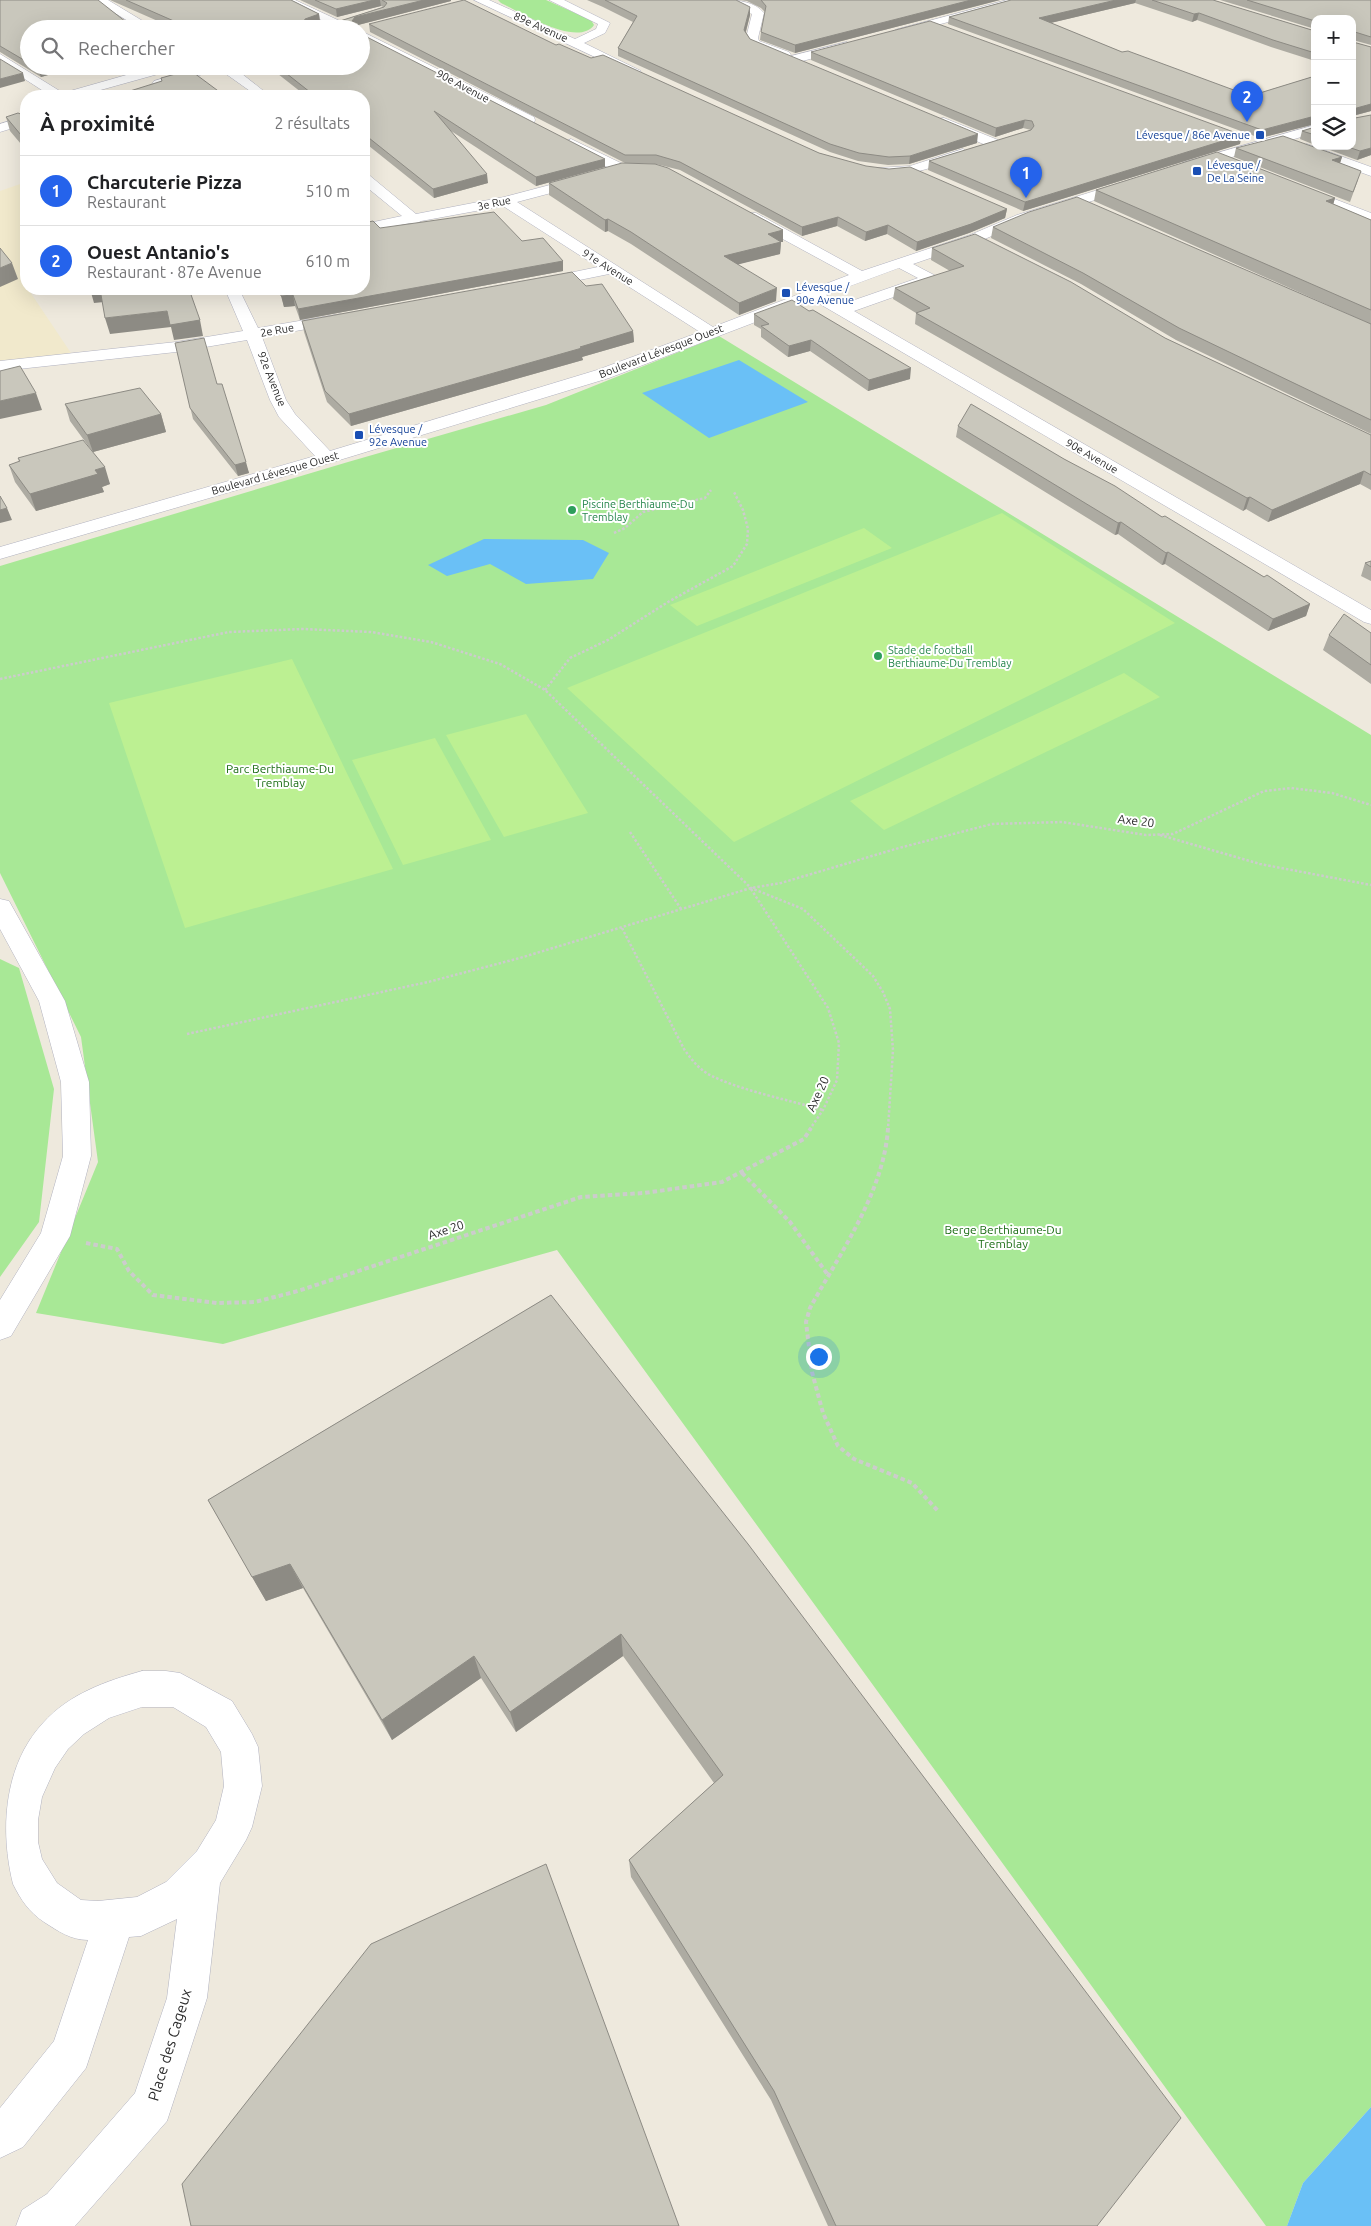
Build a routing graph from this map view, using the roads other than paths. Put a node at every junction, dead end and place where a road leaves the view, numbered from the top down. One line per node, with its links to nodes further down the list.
1 (100, 0): 9 (street)
2 (286, 0): 10 (street)
3 (555, 0): 15 (street, 89e Avenue)
4 (731, 0): 18 (street)
5 (1020, 0): 8 (street)
6 (474, 1): 15 (street, 89e Avenue)
7 (958, 6): 8 (street)
8 (975, 12): 11 (street)
9 (134, 20)
10 (332, 20)
11 (931, 24): 12 (street); 14 (street)
12 (950, 31)
13 (370, 33): 35 (street, 90e Avenue)
14 (886, 36)
15 (576, 43): 25 (street, 89e Avenue)
16 (859, 43): 18 (street)
17 (0, 58): 20 (street)
18 (796, 59): 19 (street)
19 (814, 67)
20 (20, 71)
21 (26, 75): 27 (street)
22 (140, 75): 28 (street)
23 (187, 75): 26 (street)
24 (238, 75): 29 (street)
25 (648, 77)
26 (147, 87)
27 (50, 90)
28 (87, 90)
29 (257, 90)
30 (20, 109): 31 (street)
31 (0, 115)
32 (930, 116): 41 (street)
33 (20, 122): 34 (street)
34 (0, 128)
35 (543, 128)
36 (1311, 130): 40 (street)
37 (561, 137): 45 (street)
38 (1009, 138): 41 (street)
39 (1241, 138): 42 (street)
40 (1280, 138): 42 (street); 50 (street)
41 (993, 143): 47 (street)
42 (1258, 144): 43 (street)
43 (1215, 157): 44 (street); 49 (street)
44 (1234, 164)
45 (622, 169): 48 (street); 55 (street, 3e Rue)
46 (868, 170): 47 (street)
47 (911, 170): 51 (street)
48 (665, 172)
49 (1171, 172)
50 (1371, 172)
51 (928, 178)
52 (1146, 179): 56 (street, Boulevard Lévesque Ouest)
53 (370, 183): 62 (street)
54 (1288, 185): 61 (street)
55 (505, 201): 62 (street, 3e Rue); 67 (street, 91e Avenue)
56 (1076, 201): 57 (street); 60 (street, Boulevard Lévesque Ouest)
57 (1094, 209)
58 (739, 210): 68 (street)
59 (1005, 211): 60 (street)
60 (1022, 218): 64 (street, Boulevard Lévesque Ouest)
61 (1371, 218)
62 (416, 220): 63 (street, 3e Rue)
63 (370, 227)
64 (975, 238): 65 (street); 66 (street, Boulevard Lévesque Ouest)
65 (991, 246)
66 (901, 263): 68 (street, Boulevard Lévesque Ouest); 72 (street)
67 (612, 268): 69 (street); 74 (street, 91e Avenue)
68 (861, 276): 70 (street, Boulevard Lévesque Ouest)
69 (524, 286)
70 (814, 294): 72 (street, 90e Avenue); 74 (street, Boulevard Lévesque Ouest)
71 (235, 295): 75 (street, 92e Avenue)
72 (841, 310): 79 (street, 90e Avenue)
73 (359, 316): 75 (street, 2e Rue)
74 (711, 332): 77 (street, Boulevard Lévesque Ouest)
75 (253, 335): 76 (street, 2e Rue); 77 (street, 92e Avenue)
76 (0, 366)
77 (327, 458): 78 (street, Boulevard Lévesque Ouest)
78 (0, 552)
79 (1371, 618)
80 (0, 907): 81 (street)
81 (0, 1327)
82 (201, 1878): 83 (street, Place des Cageux); 83 (street, Place des Cageux); 85 (street, Place des Cageux)
83 (114, 1922): 84 (street)
84 (0, 2138)
85 (38, 2226)

